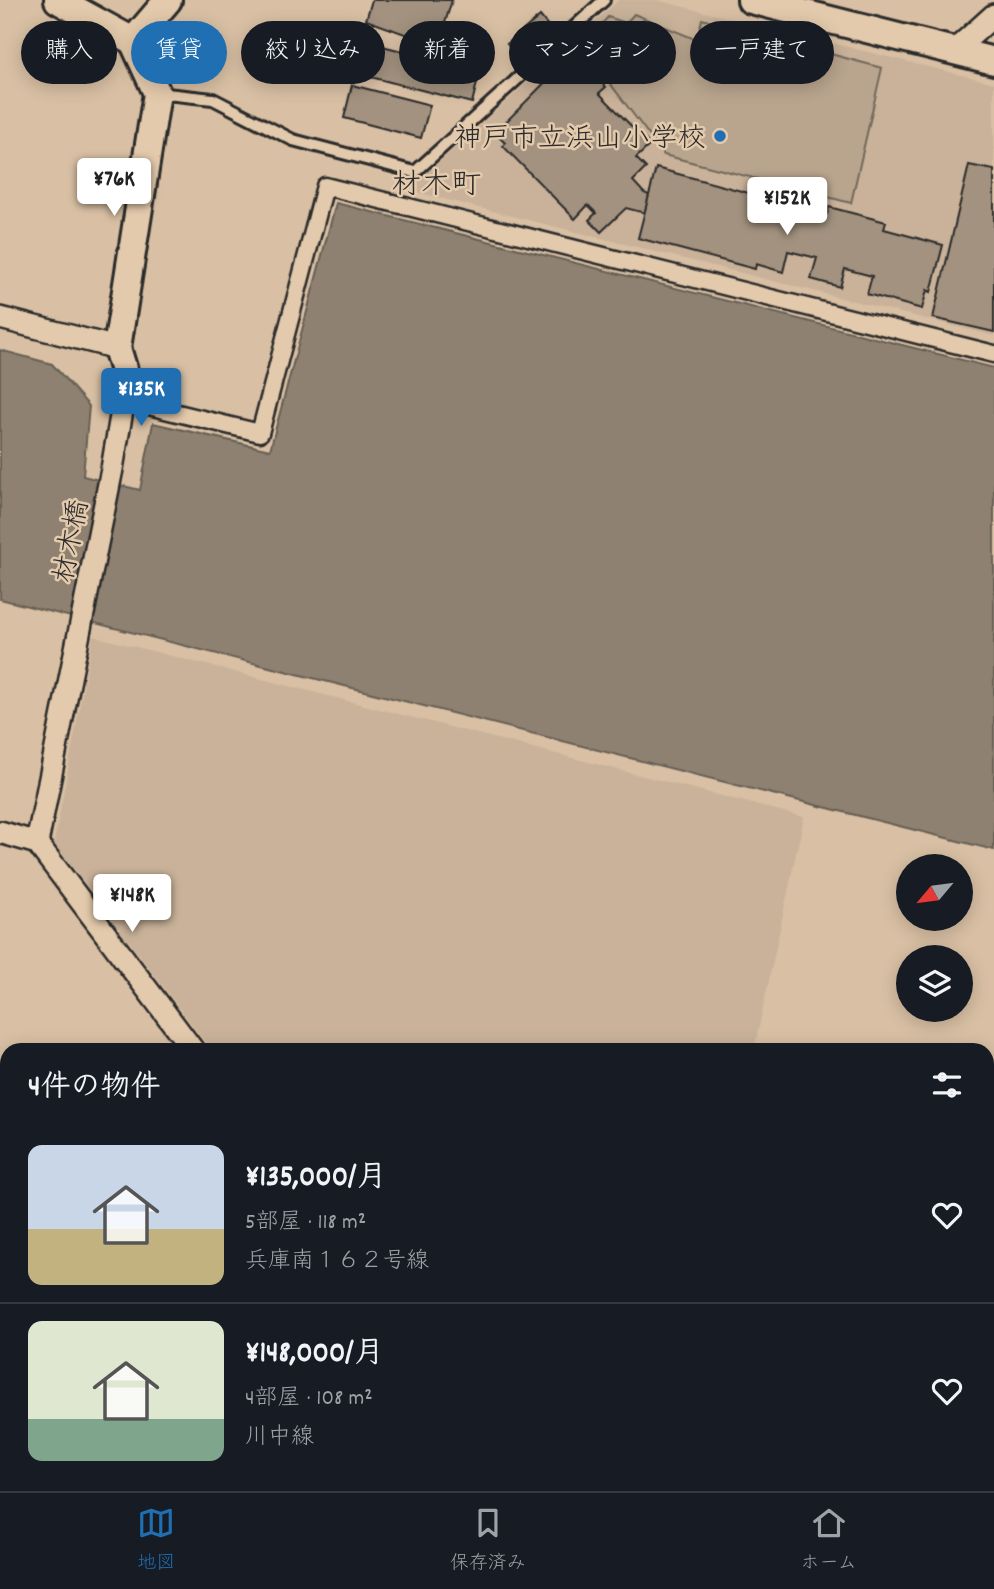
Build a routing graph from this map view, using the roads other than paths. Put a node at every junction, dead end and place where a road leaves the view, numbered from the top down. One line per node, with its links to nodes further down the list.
1 (58, 0): 7 (street)
2 (167, 0): 6 (street)
3 (604, 0): 11 (lane)
4 (751, 0): 8 (street)
5 (994, 15): 8 (street)
6 (150, 21)
7 (131, 40)
8 (953, 52): 9 (street)
9 (994, 61)
10 (153, 84): 11 (street)
11 (157, 93): 13 (street)
12 (0, 317): 13 (street)
13 (117, 348): 15 (street)
14 (994, 354): 15 (street)
15 (126, 391): 17 (street, 材木橋)
16 (0, 832): 17 (street)
17 (37, 843): 18 (street)
18 (188, 1043)

